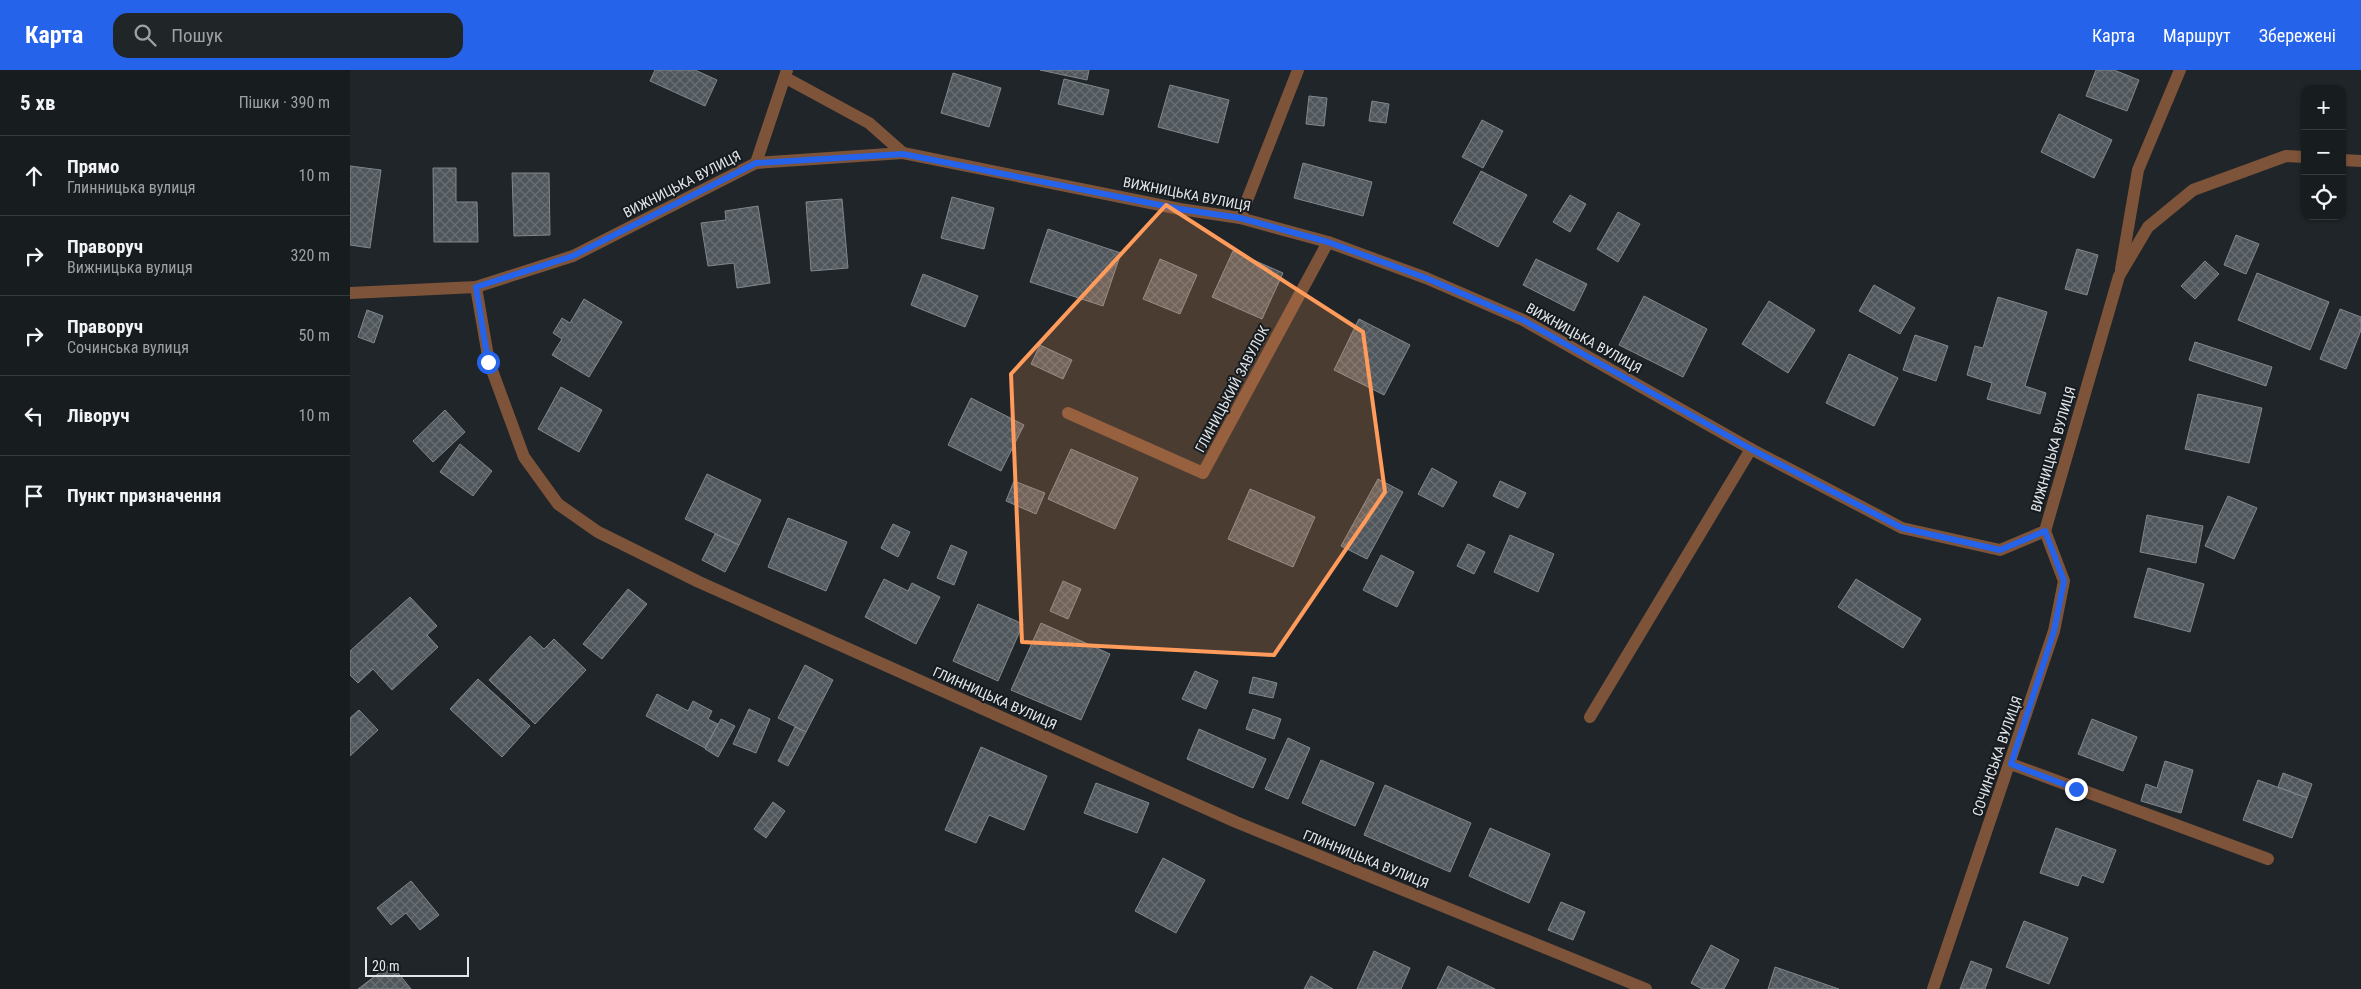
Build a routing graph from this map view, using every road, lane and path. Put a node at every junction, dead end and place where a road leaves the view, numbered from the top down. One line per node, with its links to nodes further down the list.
1 (1298, 70): 9 (street)
2 (2180, 70): 11 (street)
3 (786, 74): 4 (street); 8 (street)
4 (903, 154): 8 (street, ВИЖНИЦЬКА ВУЛИЦЯ); 9 (street, ВИЖНИЦЬКА ВУЛИЦЯ)
5 (2301, 157): 11 (street, ВИЖНИЦЬКА ВУЛИЦЯ)
6 (2346, 160): 7 (street)
7 (2361, 161)
8 (756, 163): 12 (street, ВИЖНИЦЬКА ВУЛИЦЯ)
9 (1240, 218): 10 (street, ВИЖНИЦЬКА ВУЛИЦЯ)
10 (1328, 242): 14 (street, ГЛИНИЦЬКИЙ ЗАВУЛОК); 15 (street, ВИЖНИЦЬКА ВУЛИЦЯ)
11 (2119, 276): 16 (street, ВИЖНИЦЬКА ВУЛИЦЯ)
12 (476, 287): 13 (street, ВИЖНИЦЬКА ВУЛИЦЯ); 20 (street, ГЛИННИЦЬКА ВУЛИЦЯ)
13 (350, 293)
14 (1068, 413)
15 (1751, 449): 16 (street, ВИЖНИЦЬКА ВУЛИЦЯ); 17 (street)
16 (2045, 531): 18 (street, СОЧИНСЬКА ВУЛИЦЯ)
17 (1590, 717)
18 (2011, 764): 19 (street); 21 (street, СОЧИНСЬКА ВУЛИЦЯ)
19 (2268, 859)
20 (1646, 989)
21 (1933, 989)

